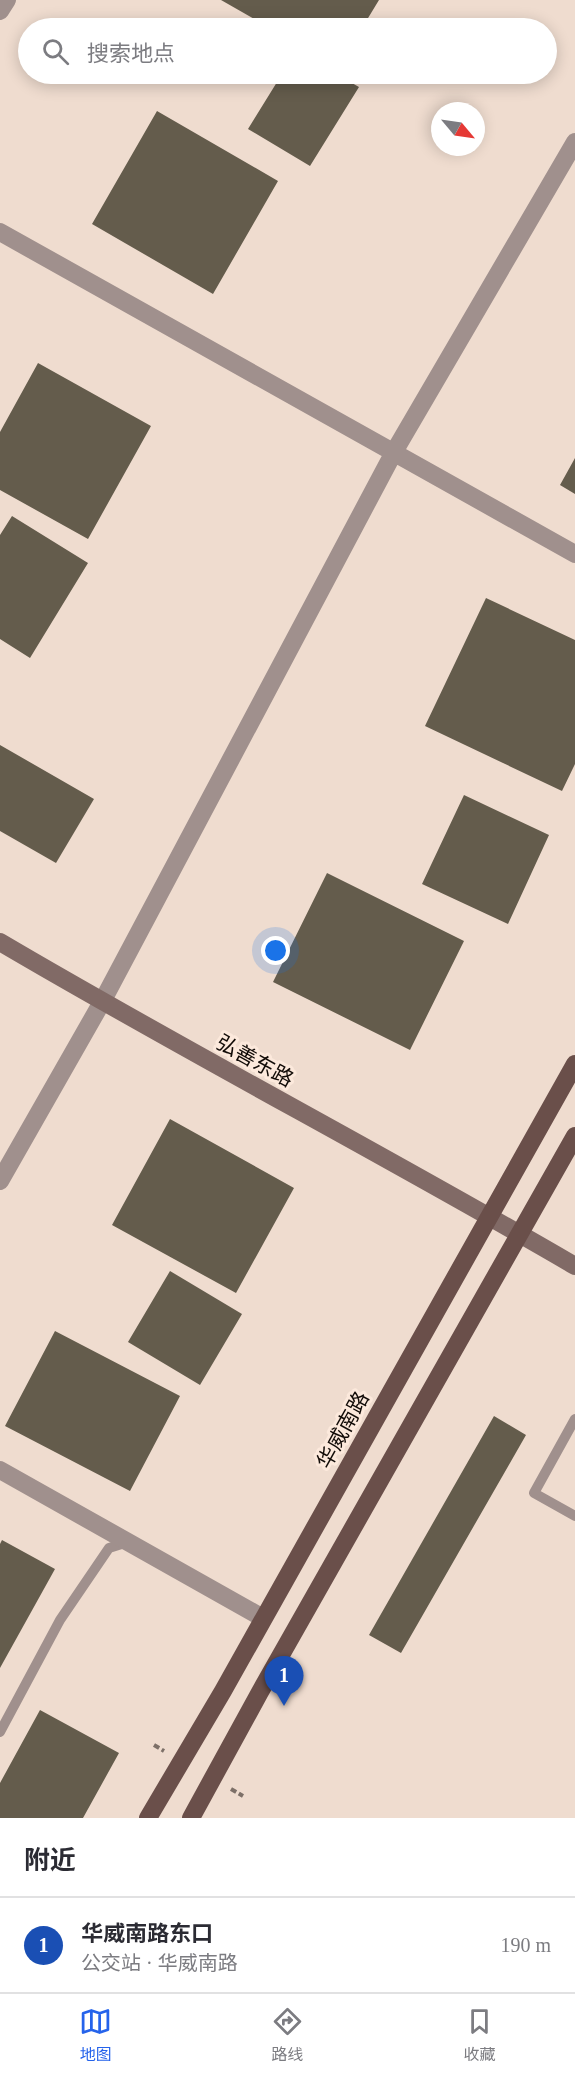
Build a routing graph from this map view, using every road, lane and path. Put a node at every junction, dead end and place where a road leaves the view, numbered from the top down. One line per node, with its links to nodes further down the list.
1 (7, 0): 2 (street)
2 (0, 12)
3 (575, 142): 5 (street)
4 (0, 232): 5 (street)
5 (394, 452): 6 (street); 8 (street)
6 (575, 554)
7 (0, 942): 8 (street, 弘善东路)
8 (102, 1002): 11 (street); 12 (street, 弘善东路)
9 (575, 1064): 12 (main road, 华威南路)
10 (575, 1136): 13 (main road)
11 (0, 1180)
12 (489, 1216): 13 (street, 弘善东路); 19 (main road, 华威南路)
13 (521, 1234): 14 (street, 弘善东路); 22 (main road)
14 (575, 1266)
15 (575, 1419): 17 (lane)
16 (0, 1470): 18 (street)
17 (575, 1516)
18 (128, 1542): 19 (street); 20 (lane)
19 (263, 1618): 21 (main road, 华威南路)
20 (0, 1732)
21 (148, 1818)
22 (191, 1818)

